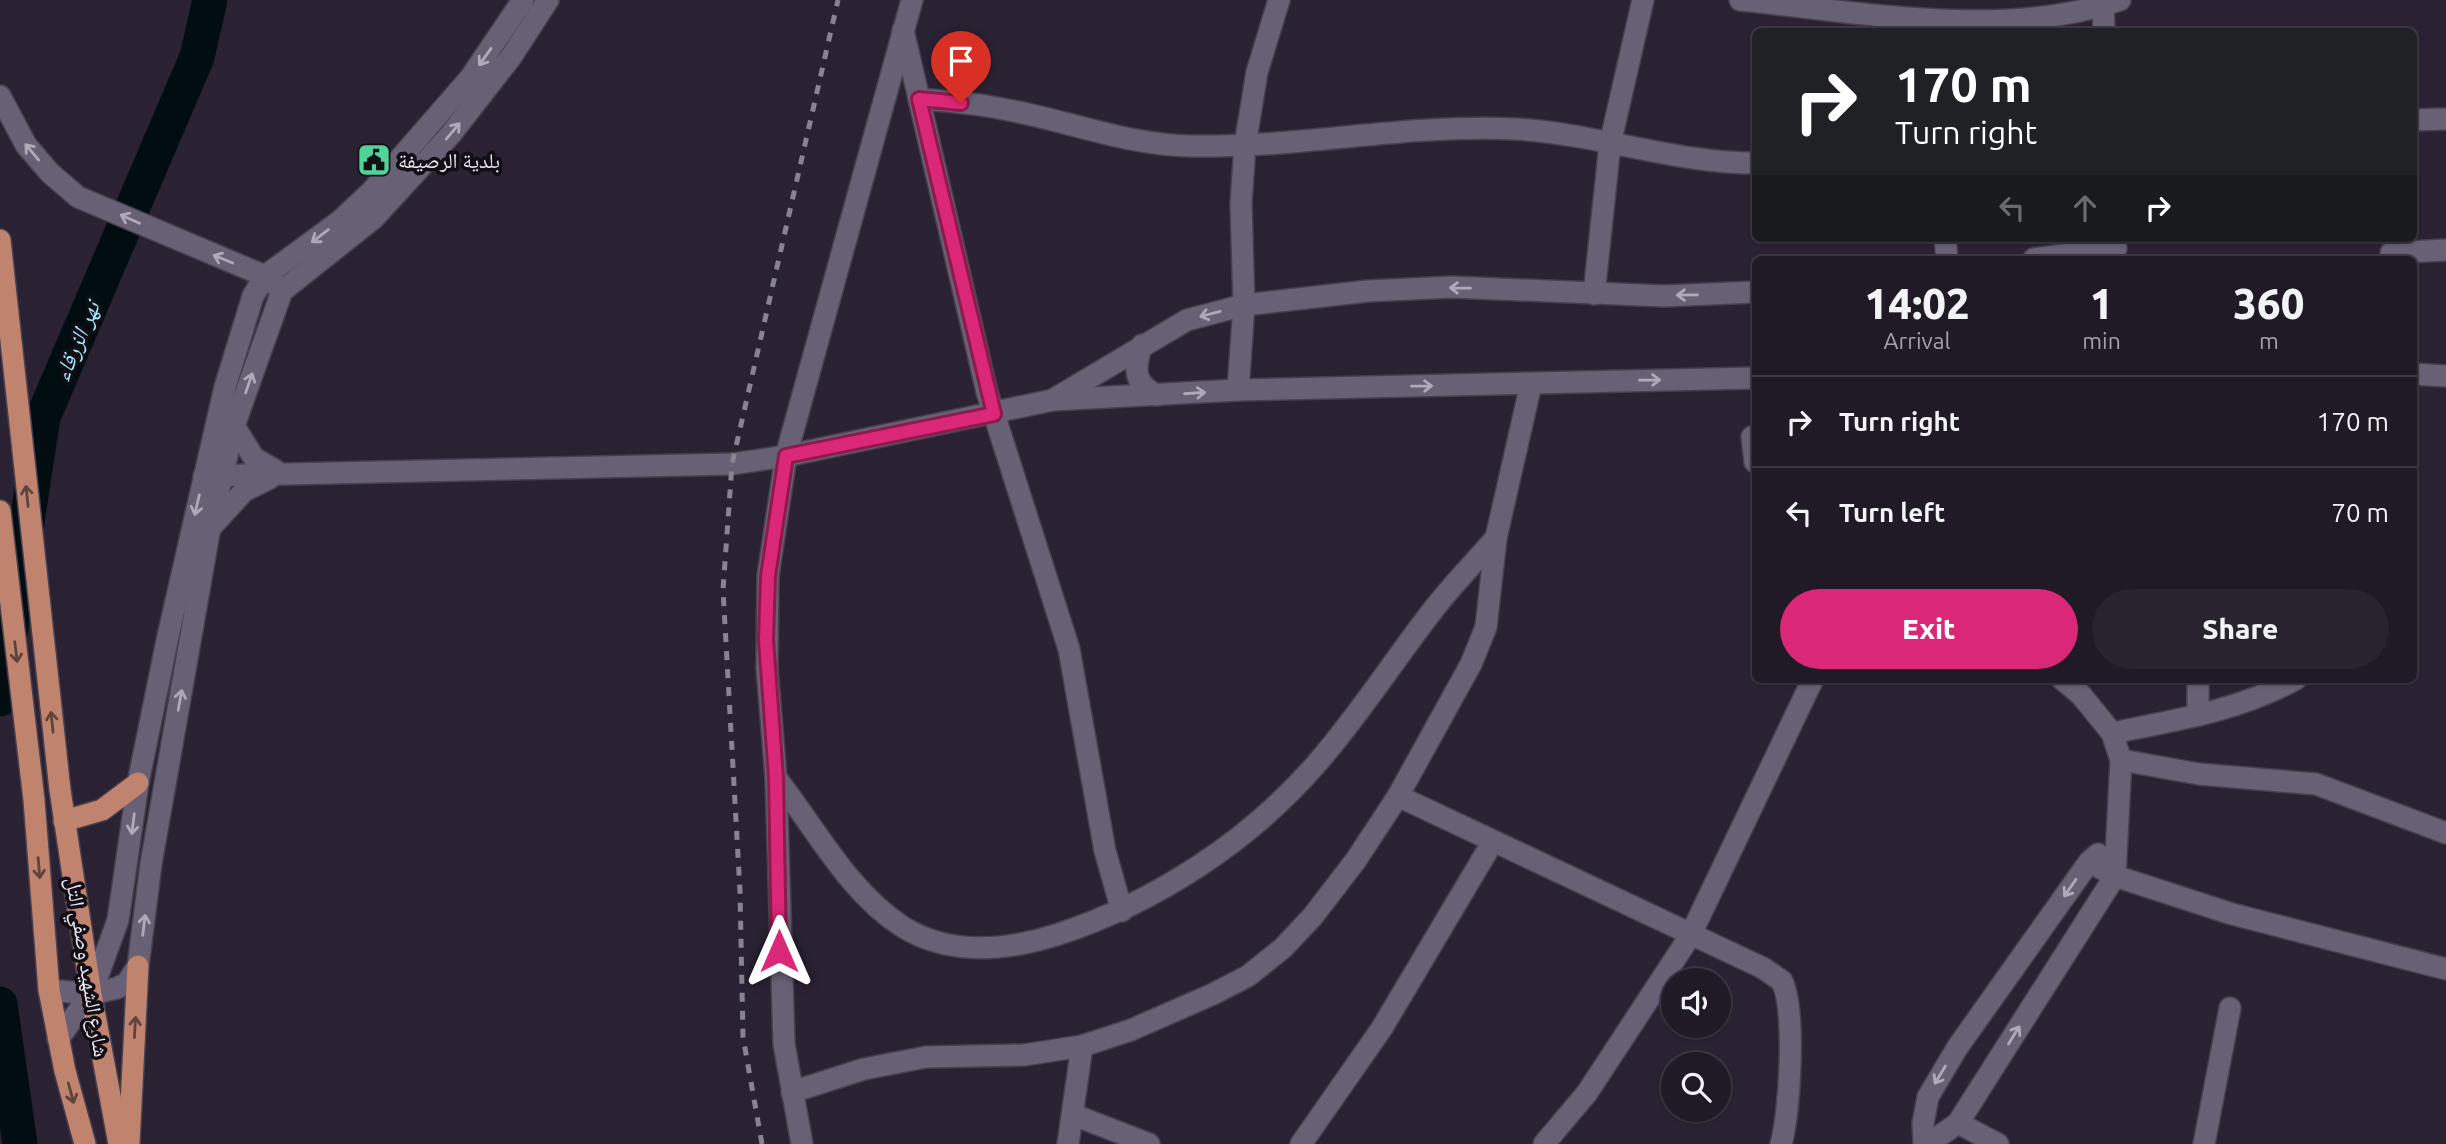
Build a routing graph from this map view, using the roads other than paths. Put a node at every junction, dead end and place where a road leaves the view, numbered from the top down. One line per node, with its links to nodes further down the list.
1 (523, 0): 23 (street, one-way to 23)
2 (548, 0): 24 (street, one-way to 2)
3 (912, 0): 9 (street)
4 (1279, 0): 16 (street)
5 (1643, 0): 15 (street)
6 (1740, 0): 8 (street)
7 (2108, 2): 8 (street); 10 (street)
8 (1851, 21)
9 (903, 28): 12 (street); 38 (street)
10 (2105, 28)
11 (0, 96): 23 (street, one-way to 11)
12 (919, 99): 16 (street); 36 (street)
13 (2446, 119): 14 (street)
14 (2417, 120)
15 (1610, 144): 16 (street); 17 (street); 26 (street)
16 (1245, 145): 27 (street)
17 (1752, 163)
18 (0, 240): 54 (main road, شارع الشهيد وصفي التل, one-way to 18)
19 (2116, 248): 22 (street)
20 (2390, 250): 21 (street)
21 (2446, 250)
22 (2056, 256)
23 (265, 276): 24 (street); 39 (street)
24 (282, 291): 37 (street, one-way to 24)
25 (1752, 292): 26 (street, one-way to 26)
26 (1594, 294): 27 (street, one-way to 27)
27 (1244, 305): 28 (street, one-way to 28); 33 (street)
28 (1142, 345): 34 (street); 35 (street)
29 (2417, 374): 30 (street)
30 (2446, 376)
31 (1752, 378): 32 (street, one-way to 31)
32 (1531, 384): 33 (street, one-way to 32); 43 (street)
33 (1238, 390): 34 (street, one-way to 33)
34 (1157, 395): 35 (street)
35 (1053, 400): 36 (street)
36 (994, 414): 38 (street); 60 (street)
37 (234, 426): 39 (street); 40 (street)
38 (786, 456): 40 (street); 51 (street)
39 (213, 472): 40 (street); 42 (street); 52 (street, one-way to 52)
40 (277, 473): 42 (street)
41 (0, 511): 64 (main road, شارع الشهيد وصفي التل, one-way to 64)
42 (210, 527): 62 (street, one-way to 42)
43 (1496, 538): 53 (street); 60 (street)
44 (1811, 683): 61 (street)
45 (2067, 683): 49 (street)
46 (2198, 683): 48 (street)
47 (2289, 683): 48 (street)
48 (2198, 715): 49 (street)
49 (2112, 733): 50 (street)
50 (2121, 760): 55 (street); 56 (street)
51 (776, 778): 60 (street); 69 (street)
52 (138, 783): 54 (main road); 65 (street, one-way to 65)
53 (1398, 796): 57 (street); 68 (street)
54 (64, 821): 65 (main road, شارع الشهيد وصفي التل)
55 (2446, 833)
56 (2116, 839): 58 (street); 59 (street)
57 (1492, 843): 61 (street); 78 (street)
58 (2089, 862): 59 (street); 81 (street, one-way to 81)
59 (2115, 876): 63 (street); 71 (street, one-way to 59)
60 (1122, 911)
61 (1690, 936): 79 (street); 80 (street)
62 (138, 966): 65 (street); 74 (main road, one-way to 62)
63 (2446, 969)
64 (49, 990): 65 (street); 67 (main road, شارع الشهيد وصفي التل)
65 (91, 994): 67 (street); 73 (main road, شارع الشهيد وصفي التل)
66 (2230, 1008): 83 (street)
67 (58, 1039): 72 (main road, شارع الشهيد وصفي التل, one-way to 72)
68 (1082, 1046): 69 (street); 70 (street)
69 (792, 1093): 75 (street)
70 (1074, 1115): 76 (street); 77 (street)
71 (1958, 1123): 81 (street); 82 (street)
72 (85, 1144)
73 (119, 1144)
74 (129, 1144)
75 (802, 1144)
76 (1068, 1144)
77 (1149, 1144)
78 (1301, 1144)
79 (1544, 1144)
80 (1782, 1144)
81 (1926, 1144)
82 (1994, 1144)
83 (2204, 1144)

